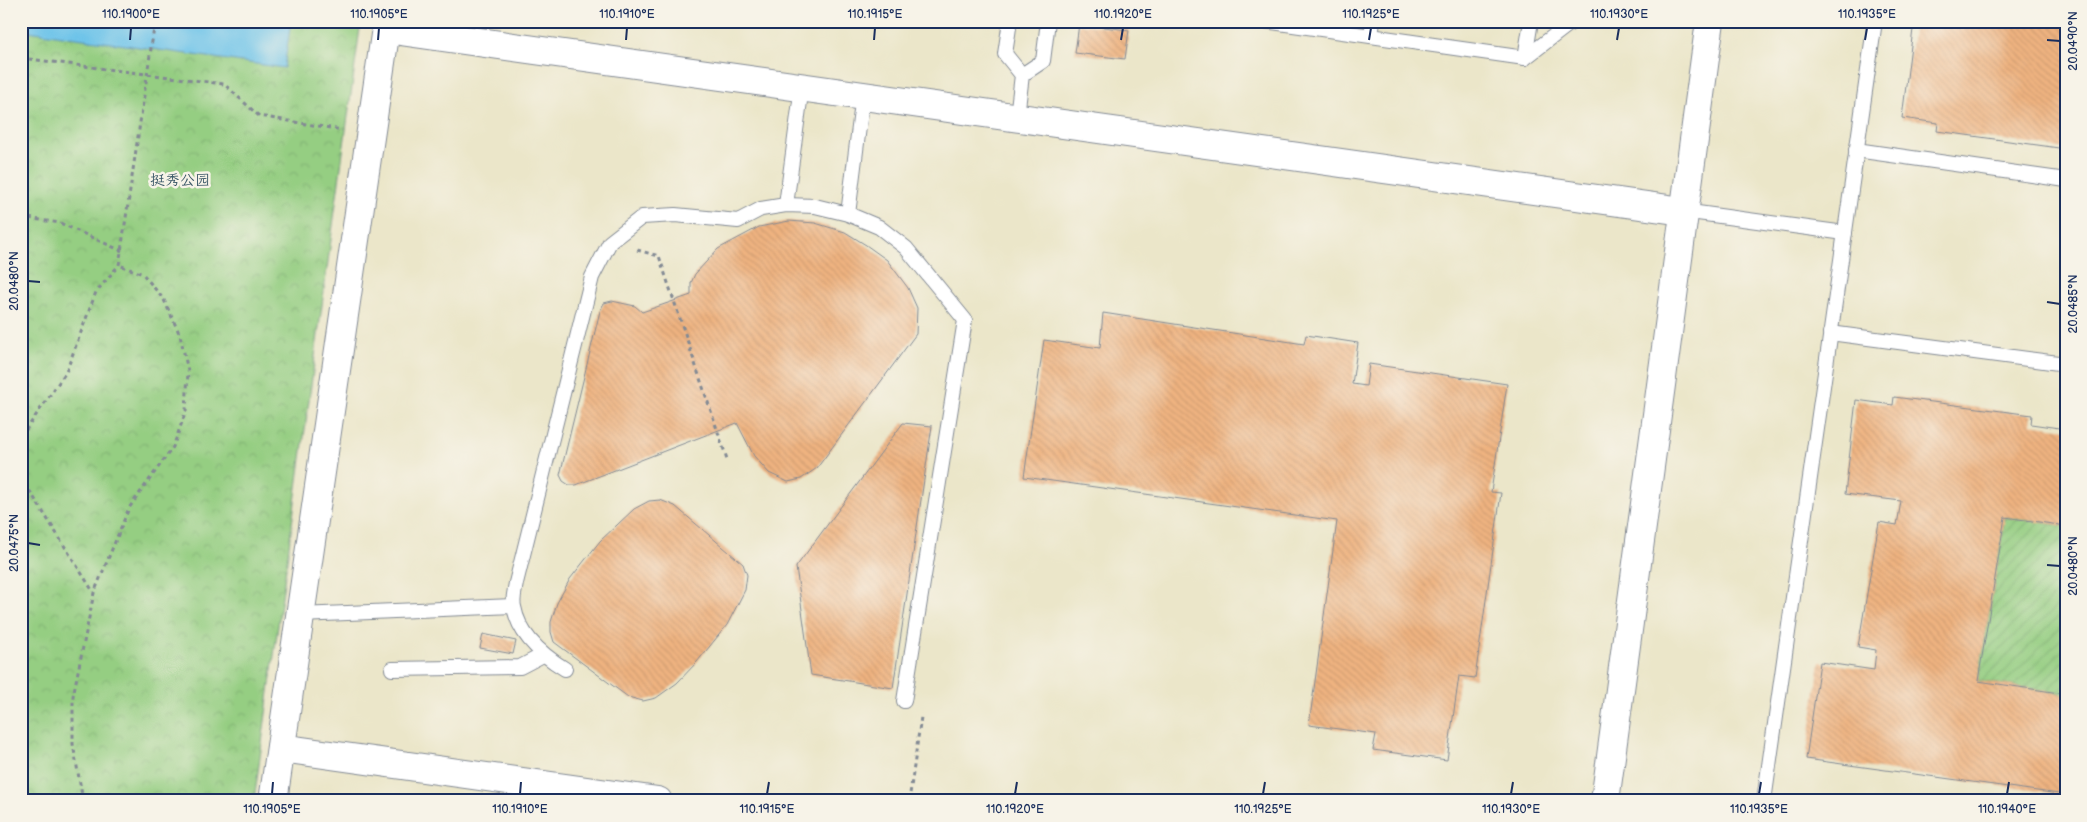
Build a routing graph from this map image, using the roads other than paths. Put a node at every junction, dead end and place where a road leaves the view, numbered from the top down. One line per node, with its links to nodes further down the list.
1 (1010, 21): 12 (lane)
2 (1048, 21): 12 (lane)
3 (1265, 21): 10 (lane)
4 (1373, 21): 10 (lane)
5 (1531, 21): 11 (lane)
6 (1573, 21): 11 (lane)
7 (1710, 21): 19 (street)
8 (1874, 21): 16 (lane)
9 (386, 25): 13 (street); 25 (street)
10 (1372, 36): 11 (lane)
11 (1525, 58)
12 (1022, 75): 15 (lane)
13 (802, 86): 14 (street); 18 (lane)
14 (863, 95): 15 (street); 20 (lane)
15 (1016, 116): 19 (street)
16 (1856, 150): 17 (lane); 21 (lane)
17 (2066, 180)
18 (786, 205): 20 (lane); 24 (lane)
19 (1683, 211): 21 (lane); 33 (street)
20 (848, 214): 29 (lane)
21 (1845, 233): 22 (lane)
22 (1830, 333): 23 (lane); 34 (lane)
23 (2066, 364)
24 (513, 606): 25 (lane); 26 (lane)
25 (300, 615): 30 (street)
26 (543, 655): 27 (lane); 28 (lane)
27 (392, 669)
28 (565, 669)
29 (904, 701)
30 (281, 748): 31 (street); 32 (street)
31 (273, 801)
32 (658, 801)
33 (1605, 801)
34 (1764, 801)

